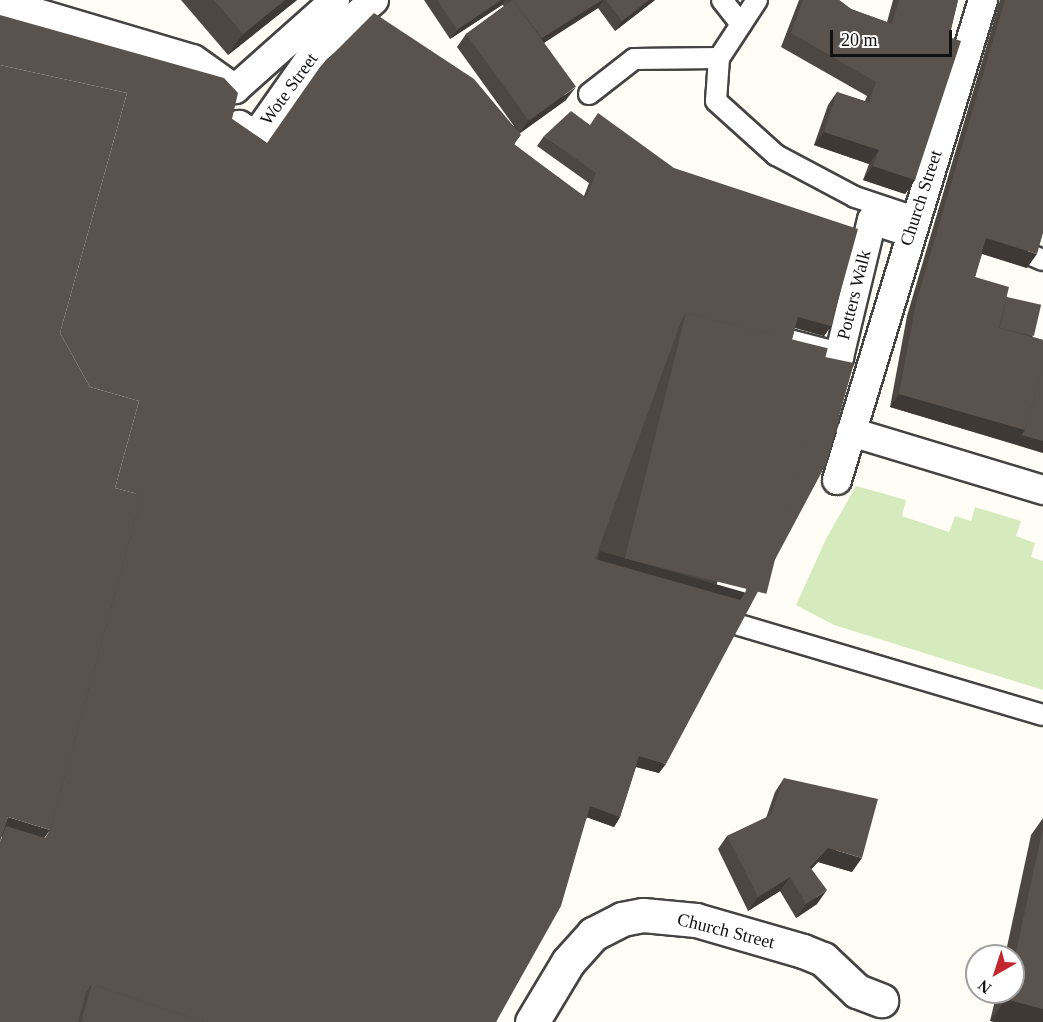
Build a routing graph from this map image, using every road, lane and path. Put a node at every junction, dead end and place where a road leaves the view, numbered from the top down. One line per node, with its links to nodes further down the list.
1 (335, 0): 6 (street, Wote Street)
2 (374, 0): 10 (street, Wote Street)
3 (722, 0): 7 (lane)
4 (757, 0): 7 (lane)
5 (983, 0): 11 (street, Church Street)
6 (0, 2)
7 (741, 24): 8 (lane)
8 (719, 58): 9 (lane); 11 (lane)
9 (589, 94)
10 (233, 135)
11 (912, 224): 12 (street, Potters Walk); 13 (street, Church Street)
12 (788, 344)
13 (851, 432): 14 (street, Church Street); 15 (street)
14 (837, 480)
15 (1043, 490)
16 (739, 625): 17 (lane)
17 (1043, 716)
18 (880, 1000): 19 (street, Church Street)
19 (532, 1022)

